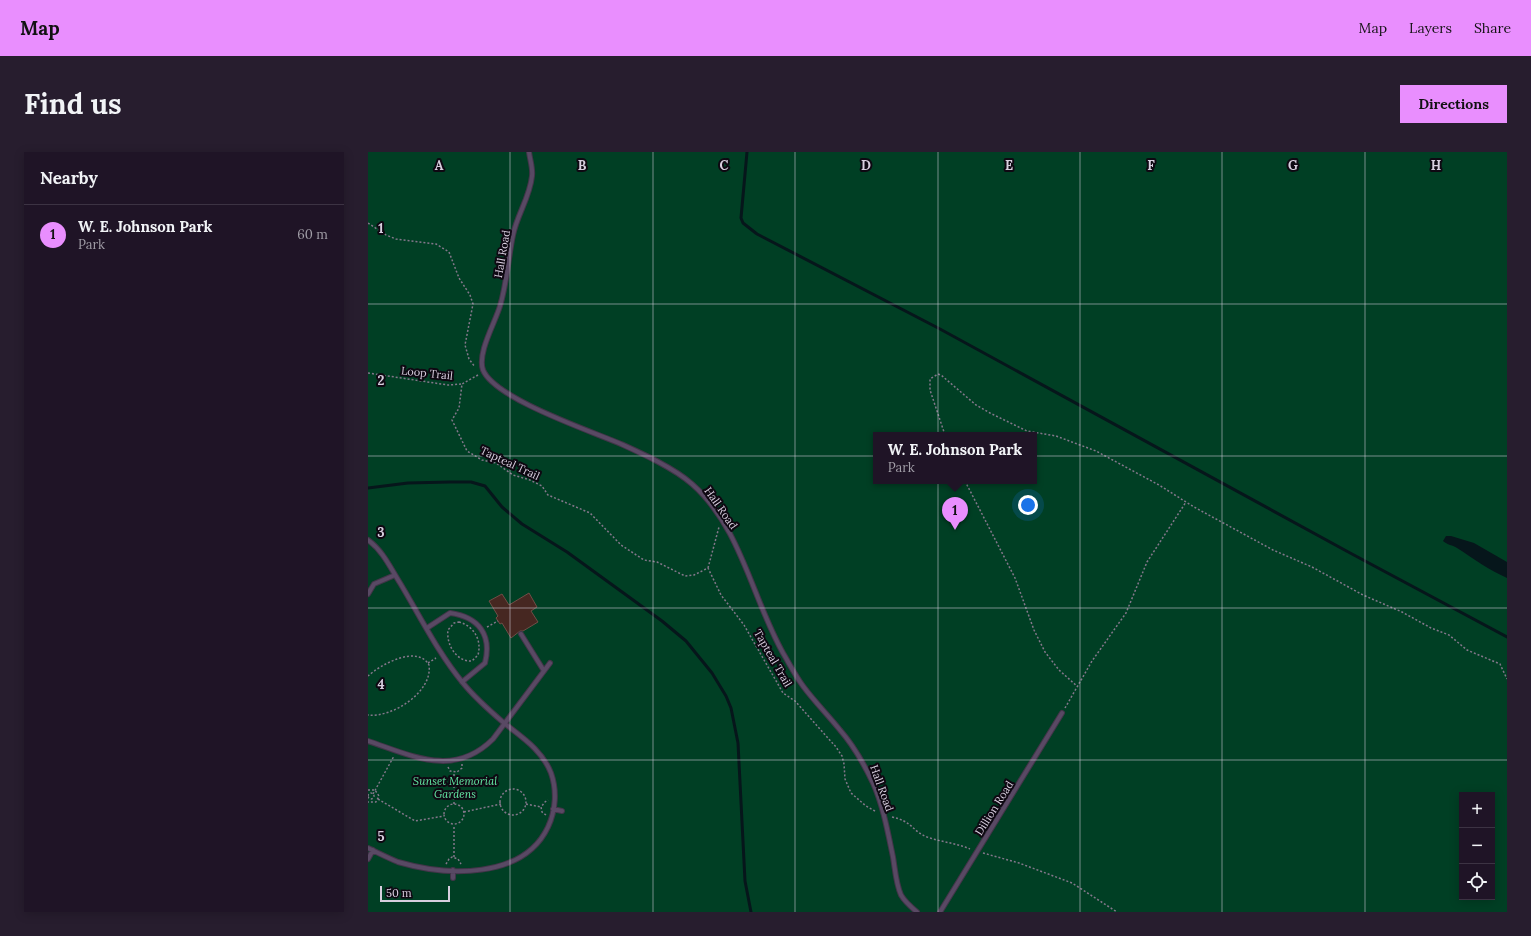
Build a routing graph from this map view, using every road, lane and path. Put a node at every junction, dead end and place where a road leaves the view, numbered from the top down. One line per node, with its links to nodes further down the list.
1 (529, 152): 3 (lane, Hall Road)
2 (368, 223): 3 (path)
3 (483, 371): 5 (path); 11 (lane, Hall Road)
4 (368, 373): 5 (path, Loop Trail)
5 (462, 384): 13 (path, Tapteal Trail)
6 (944, 432): 7 (path)
7 (1033, 432)
8 (1037, 433): 10 (path)
9 (967, 484): 24 (path)
10 (1186, 502): 22 (path); 24 (path)
11 (721, 520): 13 (path); 47 (lane, Hall Road)
12 (368, 540): 14 (lane)
13 (708, 568): 47 (path, Tapteal Trail)
14 (395, 575): 15 (lane); 16 (lane)
15 (368, 594)
16 (427, 628): 23 (lane); 23 (lane)
17 (521, 634): 20 (lane)
18 (451, 649): 18 (path)
19 (550, 663): 20 (lane)
20 (544, 671): 27 (lane)
21 (368, 676): 26 (path)
22 (1507, 679)
23 (462, 682): 27 (lane)
24 (1078, 687): 25 (path)
25 (1062, 714): 53 (lane, Dillion Road)
26 (368, 715)
27 (505, 723): 30 (lane); 38 (lane)
28 (368, 741): 29 (lane)
29 (397, 751): 31 (lane); 34 (path)
30 (461, 759): 31 (lane); 32 (path)
31 (447, 761): 32 (path)
32 (454, 772): 40 (path)
33 (368, 790): 34 (path)
34 (375, 790): 35 (path); 37 (path)
35 (373, 794): 36 (path); 36 (path)
36 (370, 799): 39 (path)
37 (378, 799): 39 (path); 48 (path)
38 (554, 801): 43 (path); 44 (lane)
39 (368, 803)
40 (454, 804): 46 (path); 48 (path)
41 (501, 804): 42 (path); 42 (path); 46 (path)
42 (526, 804): 43 (path)
43 (541, 807): 49 (path)
44 (553, 809): 45 (lane); 49 (lane)
45 (562, 811)
46 (464, 812): 50 (path)
47 (882, 813): 53 (path, Tapteal Trail); 60 (lane, Hall Road)
48 (444, 816): 50 (path)
49 (551, 817): 58 (lane)
50 (454, 825): 54 (path)
51 (368, 848): 52 (lane)
52 (373, 850): 55 (lane); 56 (lane)
53 (978, 852): 61 (lane, Dillion Road); 62 (path, Tapteal Trail)
54 (454, 857): 56 (path); 58 (path)
55 (368, 859)
56 (445, 869): 57 (lane)
57 (454, 870): 58 (lane); 59 (lane)
58 (462, 870)
59 (453, 878)
60 (917, 912)
61 (940, 912)
62 (1117, 912)

